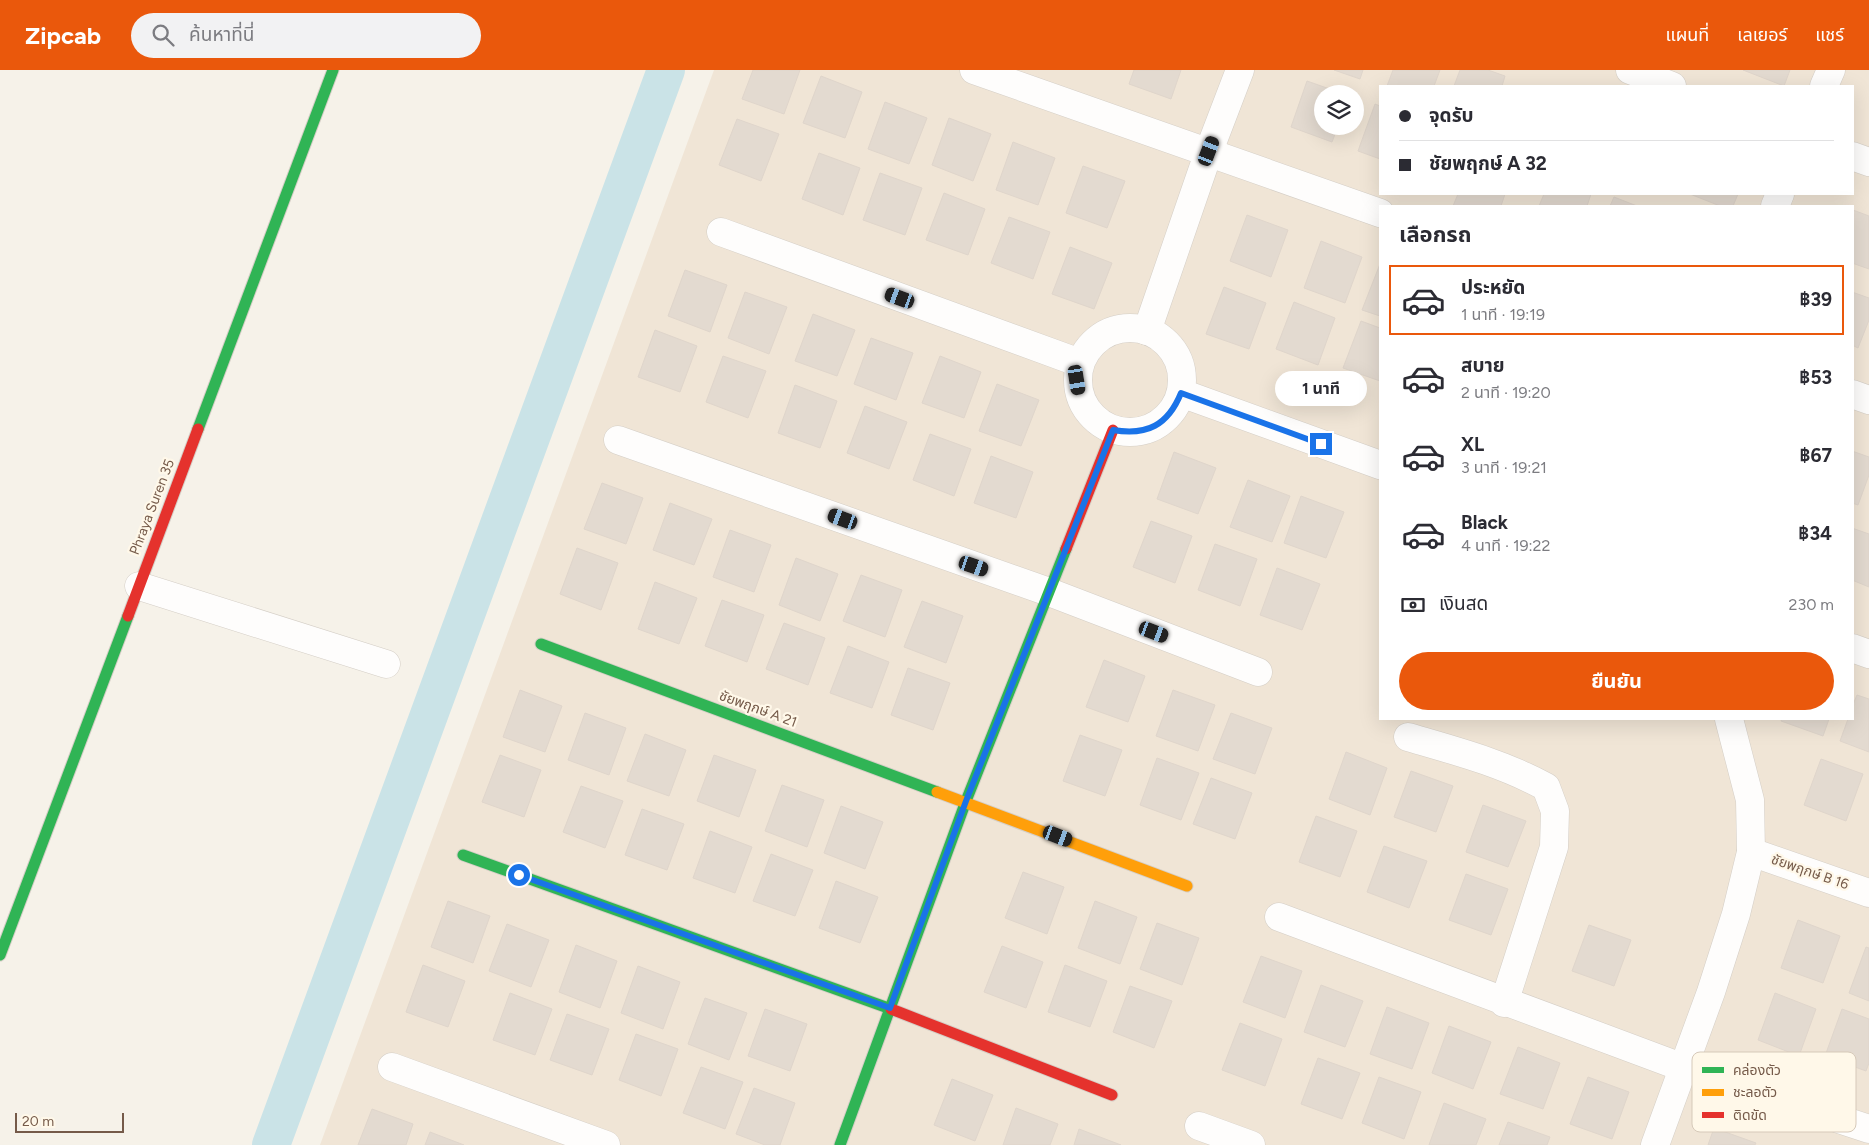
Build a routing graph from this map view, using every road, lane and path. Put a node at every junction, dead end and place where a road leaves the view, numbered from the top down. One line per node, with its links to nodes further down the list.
1 (333, 70): 21 (street, Phraya Suren 35)
2 (974, 70): 8 (street)
3 (1240, 70): 8 (street)
4 (1630, 70): 6 (street)
5 (1831, 70): 7 (street)
6 (1669, 85)
7 (1824, 85)
8 (1209, 151): 11 (street); 13 (street)
9 (1854, 157): 10 (street)
10 (1869, 162)
11 (1379, 213)
12 (721, 232): 14 (street)
13 (1147, 331): 14 (street); 15 (street)
14 (1080, 363): 18 (street)
15 (1181, 393): 18 (street); 20 (street)
16 (1854, 395): 17 (street)
17 (1869, 400)
18 (1113, 430): 22 (street)
19 (618, 440): 22 (street)
20 (1368, 461)
21 (139, 586): 26 (street); 36 (street, Phraya Suren 35)
22 (1049, 592): 27 (street); 30 (street)
23 (541, 644): 30 (street, ชัยพฤกษ์ A 21)
24 (1854, 649): 25 (street)
25 (1869, 654)
26 (386, 664)
27 (1258, 672)
28 (1729, 720): 31 (street)
29 (1408, 737): 37 (street)
30 (966, 801): 33 (street, ชัยพฤกษ์ A 21); 38 (street)
31 (1751, 852): 34 (street, ชัยพฤกษ์ B 16); 40 (street)
32 (463, 855): 38 (street)
33 (1187, 886)
34 (1869, 893)
35 (1279, 917): 37 (street)
36 (0, 955)
37 (1504, 1003): 40 (street)
38 (890, 1008): 42 (street); 47 (street)
39 (392, 1067): 46 (street)
40 (1684, 1068): 41 (street); 49 (street)
41 (1692, 1071)
42 (1112, 1095)
43 (1856, 1125): 45 (street)
44 (1199, 1126): 48 (street)
45 (1869, 1129)
46 (606, 1145)
47 (840, 1145)
48 (1251, 1145)
49 (1655, 1145)

